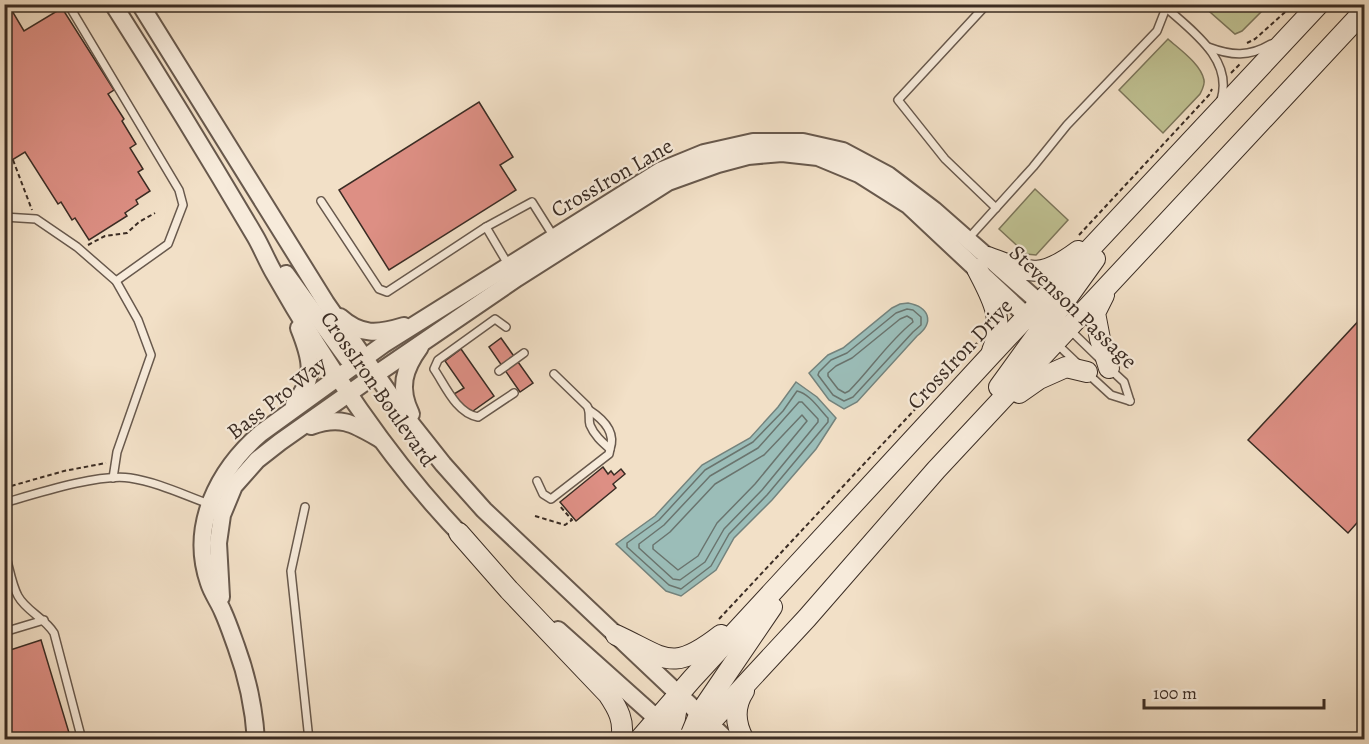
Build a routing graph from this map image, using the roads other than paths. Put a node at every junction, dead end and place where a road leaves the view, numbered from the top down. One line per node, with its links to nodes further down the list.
1 (68, 4): 25 (lane)
2 (113, 4): 20 (street, CrossIron Boulevard)
3 (140, 4): 28 (street, CrossIron Boulevard)
4 (987, 4): 15 (lane)
5 (1319, 4): 9 (main road, CrossIron Drive)
6 (1359, 4): 11 (main road)
7 (1166, 6): 10 (lane); 15 (lane)
8 (1365, 11): 11 (main road, CrossIron Drive)
9 (1299, 12): 10 (lane); 12 (main road, CrossIron Drive)
10 (1208, 47): 12 (lane)
11 (1319, 61): 26 (main road, CrossIron Drive)
12 (1206, 126): 13 (main road, CrossIron Drive)
13 (1175, 159): 19 (main road, CrossIron Drive); 30 (main road)
14 (321, 201): 18 (lane)
15 (996, 208): 22 (lane)
16 (929, 215): 21 (street, CrossIron Lane); 22 (street, Stevenson Passage)
17 (4, 217): 25 (lane)
18 (486, 227): 21 (lane); 24 (lane)
19 (1111, 227): 23 (main road); 30 (main road, CrossIron Drive)
20 (257, 240): 27 (street, CrossIron Boulevard); 35 (street)
21 (558, 244): 24 (street, CrossIron Lane)
22 (963, 245): 23 (street, Stevenson Passage)
23 (982, 263): 30 (street, Stevenson Passage); 34 (main road)
24 (513, 272): 29 (street, CrossIron Lane); 32 (street, CrossIron Lane)
25 (116, 281): 52 (lane)
26 (1109, 284): 30 (main road, CrossIron Drive); 36 (main road)
27 (283, 287): 41 (street, CrossIron Boulevard); 46 (street)
28 (328, 306): 29 (street); 35 (street, CrossIron Boulevard)
29 (422, 321): 35 (street, CrossIron Lane)
30 (1048, 322): 34 (main road, CrossIron Drive); 36 (lane, Stevenson Passage); 38 (lane, Stevenson Passage); 45 (main road, CrossIron Drive); 51 (main road)
31 (506, 327): 43 (lane)
32 (428, 338): 40 (street, CrossIron Lane); 48 (street)
33 (524, 353): 37 (lane)
34 (989, 357): 58 (main road, CrossIron Drive)
35 (360, 363): 40 (street); 41 (street, Bass Pro Way)
36 (1109, 368): 38 (lane, Stevenson Passage)
37 (499, 371)
38 (1087, 372): 45 (main road)
39 (554, 374): 44 (lane)
40 (375, 375): 42 (street, Bass Pro Way); 48 (street, CrossIron Boulevard)
41 (339, 378): 42 (street, CrossIron Boulevard); 46 (street, Bass Pro Way)
42 (350, 393): 47 (street, Bass Pro Way); 49 (street, CrossIron Boulevard)
43 (514, 393)
44 (589, 410): 50 (lane); 50 (lane)
45 (985, 417): 51 (main road, CrossIron Drive)
46 (282, 418): 55 (street, Bass Pro Way)
47 (294, 432): 49 (street); 61 (street, Bass Pro Way)
48 (423, 439): 64 (street, CrossIron Boulevard)
49 (384, 441): 57 (street, CrossIron Boulevard)
50 (610, 449): 53 (lane)
51 (948, 458): 65 (main road, CrossIron Drive)
52 (113, 478): 54 (lane); 55 (lane)
53 (537, 481)
54 (4, 503)
55 (209, 504): 61 (street, Bass Pro Way)
56 (305, 507): 71 (lane)
57 (459, 533): 68 (street, CrossIron Boulevard); 72 (main road)
58 (825, 535): 60 (main road, CrossIron Drive); 67 (main road)
59 (4, 550): 62 (lane)
60 (776, 588): 64 (main road); 66 (main road, CrossIron Drive)
61 (224, 613): 70 (street, Bass Pro Way)
62 (44, 620): 63 (lane); 69 (lane)
63 (4, 632)
64 (616, 635): 66 (street, CrossIron Boulevard)
65 (752, 679): 67 (main road, CrossIron Drive); 77 (main road)
66 (679, 694): 67 (street, CrossIron Boulevard); 68 (main road)
67 (705, 718): 74 (main road); 75 (main road, CrossIron Drive); 76 (street, CrossIron Boulevard)
68 (669, 732): 73 (main road)
69 (82, 740)
70 (256, 740)
71 (309, 740)
72 (621, 740)
73 (639, 740)
74 (689, 740)
75 (694, 740)
76 (727, 740)
77 (744, 740)

